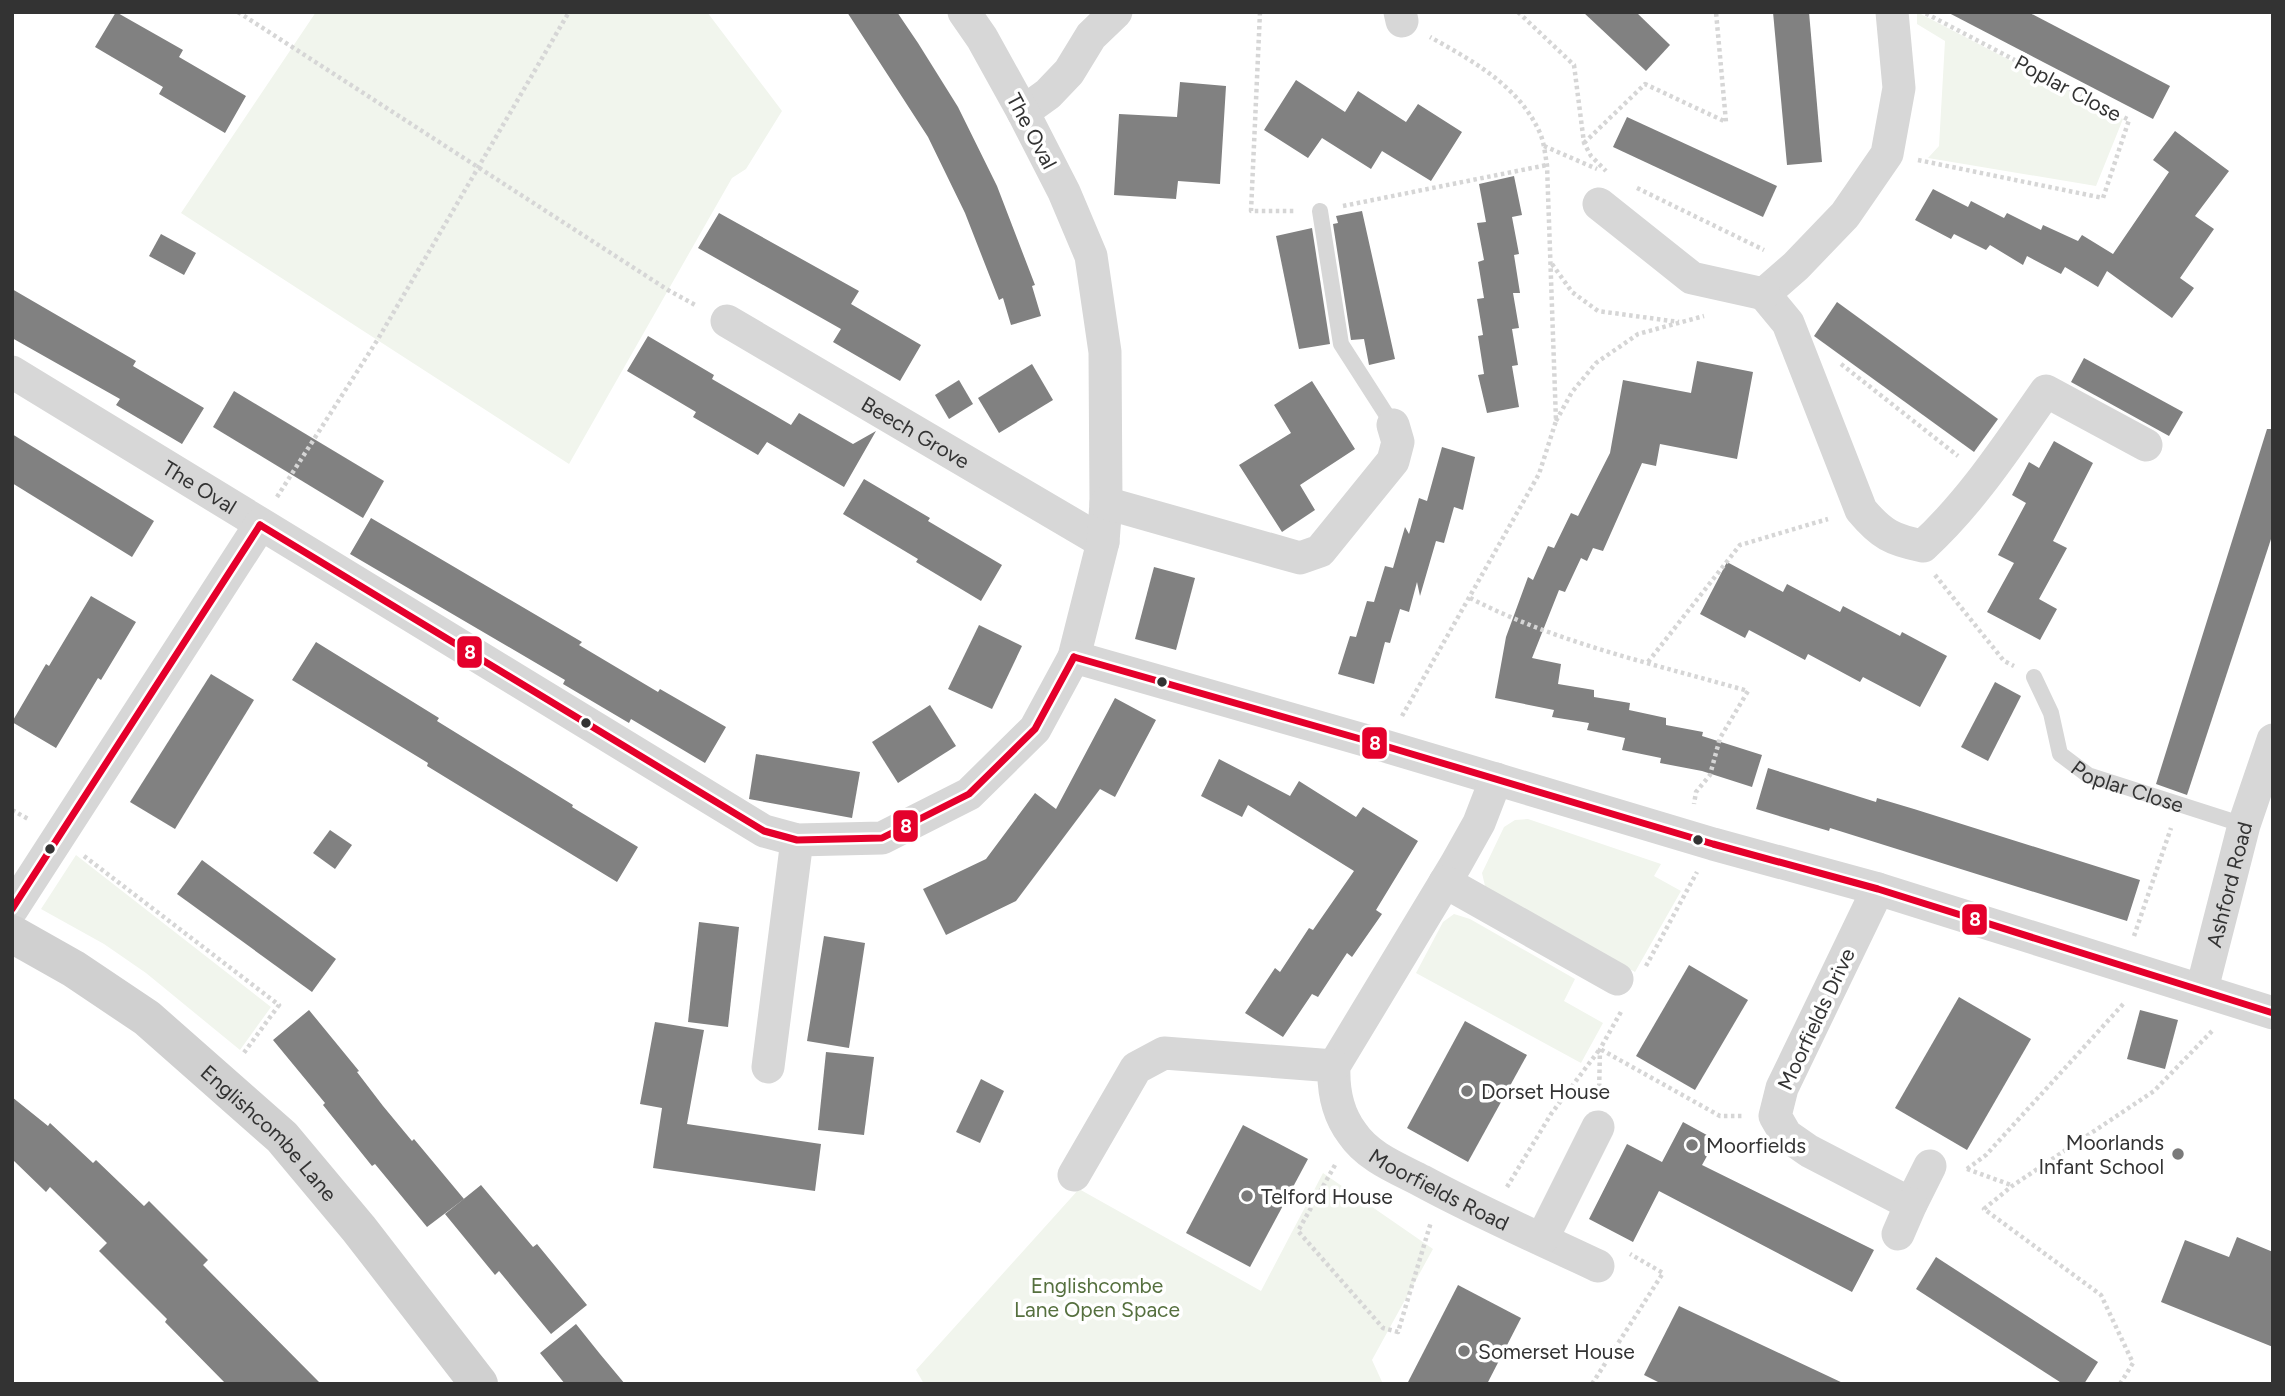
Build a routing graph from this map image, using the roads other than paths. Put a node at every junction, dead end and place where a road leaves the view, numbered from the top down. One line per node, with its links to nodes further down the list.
1 (964, 12): 4 (street, The Oval)
2 (1116, 12): 4 (street)
3 (1892, 12): 7 (street)
4 (1023, 111): 12 (street, The Oval)
5 (1598, 204): 7 (street)
6 (1320, 211): 10 (lane)
7 (1764, 294): 11 (street)
8 (727, 321): 14 (street, Beech Grove)
9 (12, 372): 13 (street, The Oval)
10 (1393, 425): 12 (street)
11 (2146, 445)
12 (1106, 503): 14 (street, The Oval)
13 (260, 525): 20 (street, The Oval); 23 (street)
14 (1103, 542): 15 (street, The Oval)
15 (1074, 657): 18 (street); 20 (street, The Oval)
16 (2034, 677): 19 (lane, Poplar Close)
17 (2273, 740): 19 (street, Ashford Road)
18 (1496, 779): 21 (street); 22 (street)
19 (2245, 825): 26 (street, Ashford Road)
20 (797, 840): 29 (street)
21 (1445, 882): 25 (street); 28 (street)
22 (1878, 889): 26 (street); 33 (street, Moorfields Drive)
23 (12, 909)
24 (12, 934): 37 (street, Englishcombe Lane)
25 (1628, 986)
26 (2202, 989): 27 (street)
27 (2273, 1013)
28 (1334, 1066): 32 (street); 35 (street, Moorfields Road)
29 (768, 1067)
30 (1598, 1127): 35 (street)
31 (1930, 1166): 33 (street)
32 (1074, 1175)
33 (1911, 1203): 34 (street)
34 (1898, 1234)
35 (1542, 1239): 36 (street, Moorfields Road)
36 (1598, 1266)
37 (479, 1384)

